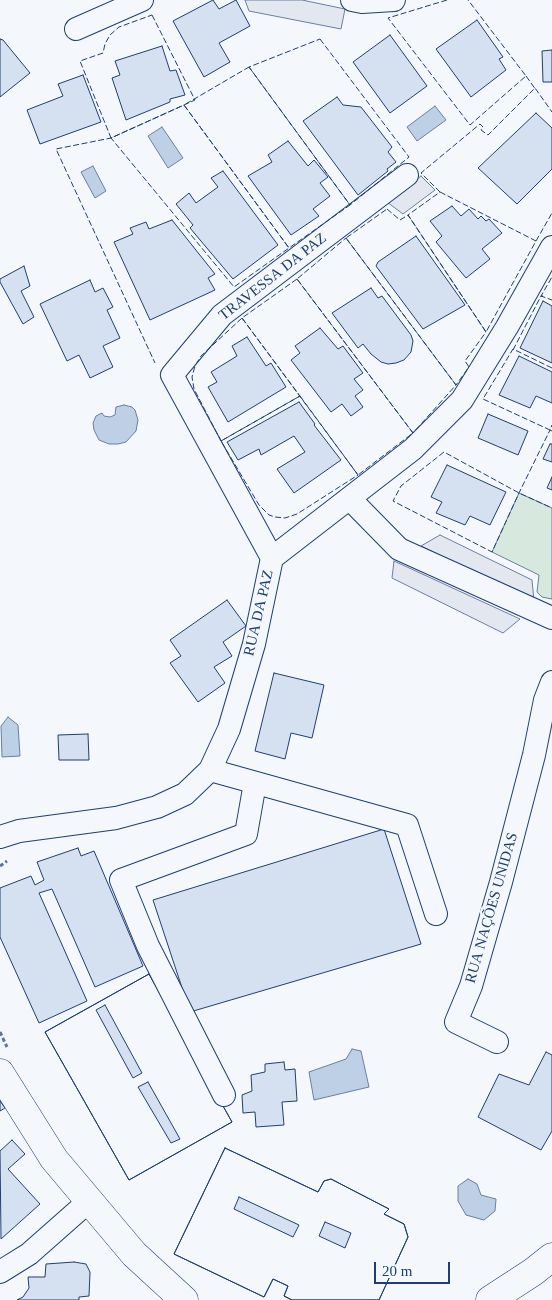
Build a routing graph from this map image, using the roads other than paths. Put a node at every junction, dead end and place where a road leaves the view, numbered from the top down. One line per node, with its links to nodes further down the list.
1 (142, 0): 4 (street)
2 (352, 0): 3 (street)
3 (394, 0)
4 (76, 29)
5 (407, 175): 8 (street, TRAVESSA DA PAZ)
6 (552, 247): 7 (street, RUA DA PAZ)
7 (350, 499): 8 (street, RUA DA PAZ); 9 (street)
8 (272, 558): 12 (street, RUA DA PAZ)
9 (552, 618)
10 (552, 682): 11 (street, RUA NAÇÕES UNIDAS)
11 (544, 752): 16 (street, RUA NAÇÕES UNIDAS)
12 (210, 770): 13 (street); 14 (street, RUA DA PAZ)
13 (255, 783): 15 (street); 18 (street)
14 (0, 837)
15 (436, 914)
16 (497, 1042)
17 (0, 1073): 19 (street)
18 (224, 1095)
19 (89, 1201): 21 (street); 22 (street)
20 (552, 1257): 23 (street)
21 (0, 1272)
22 (184, 1300)
23 (490, 1300)

